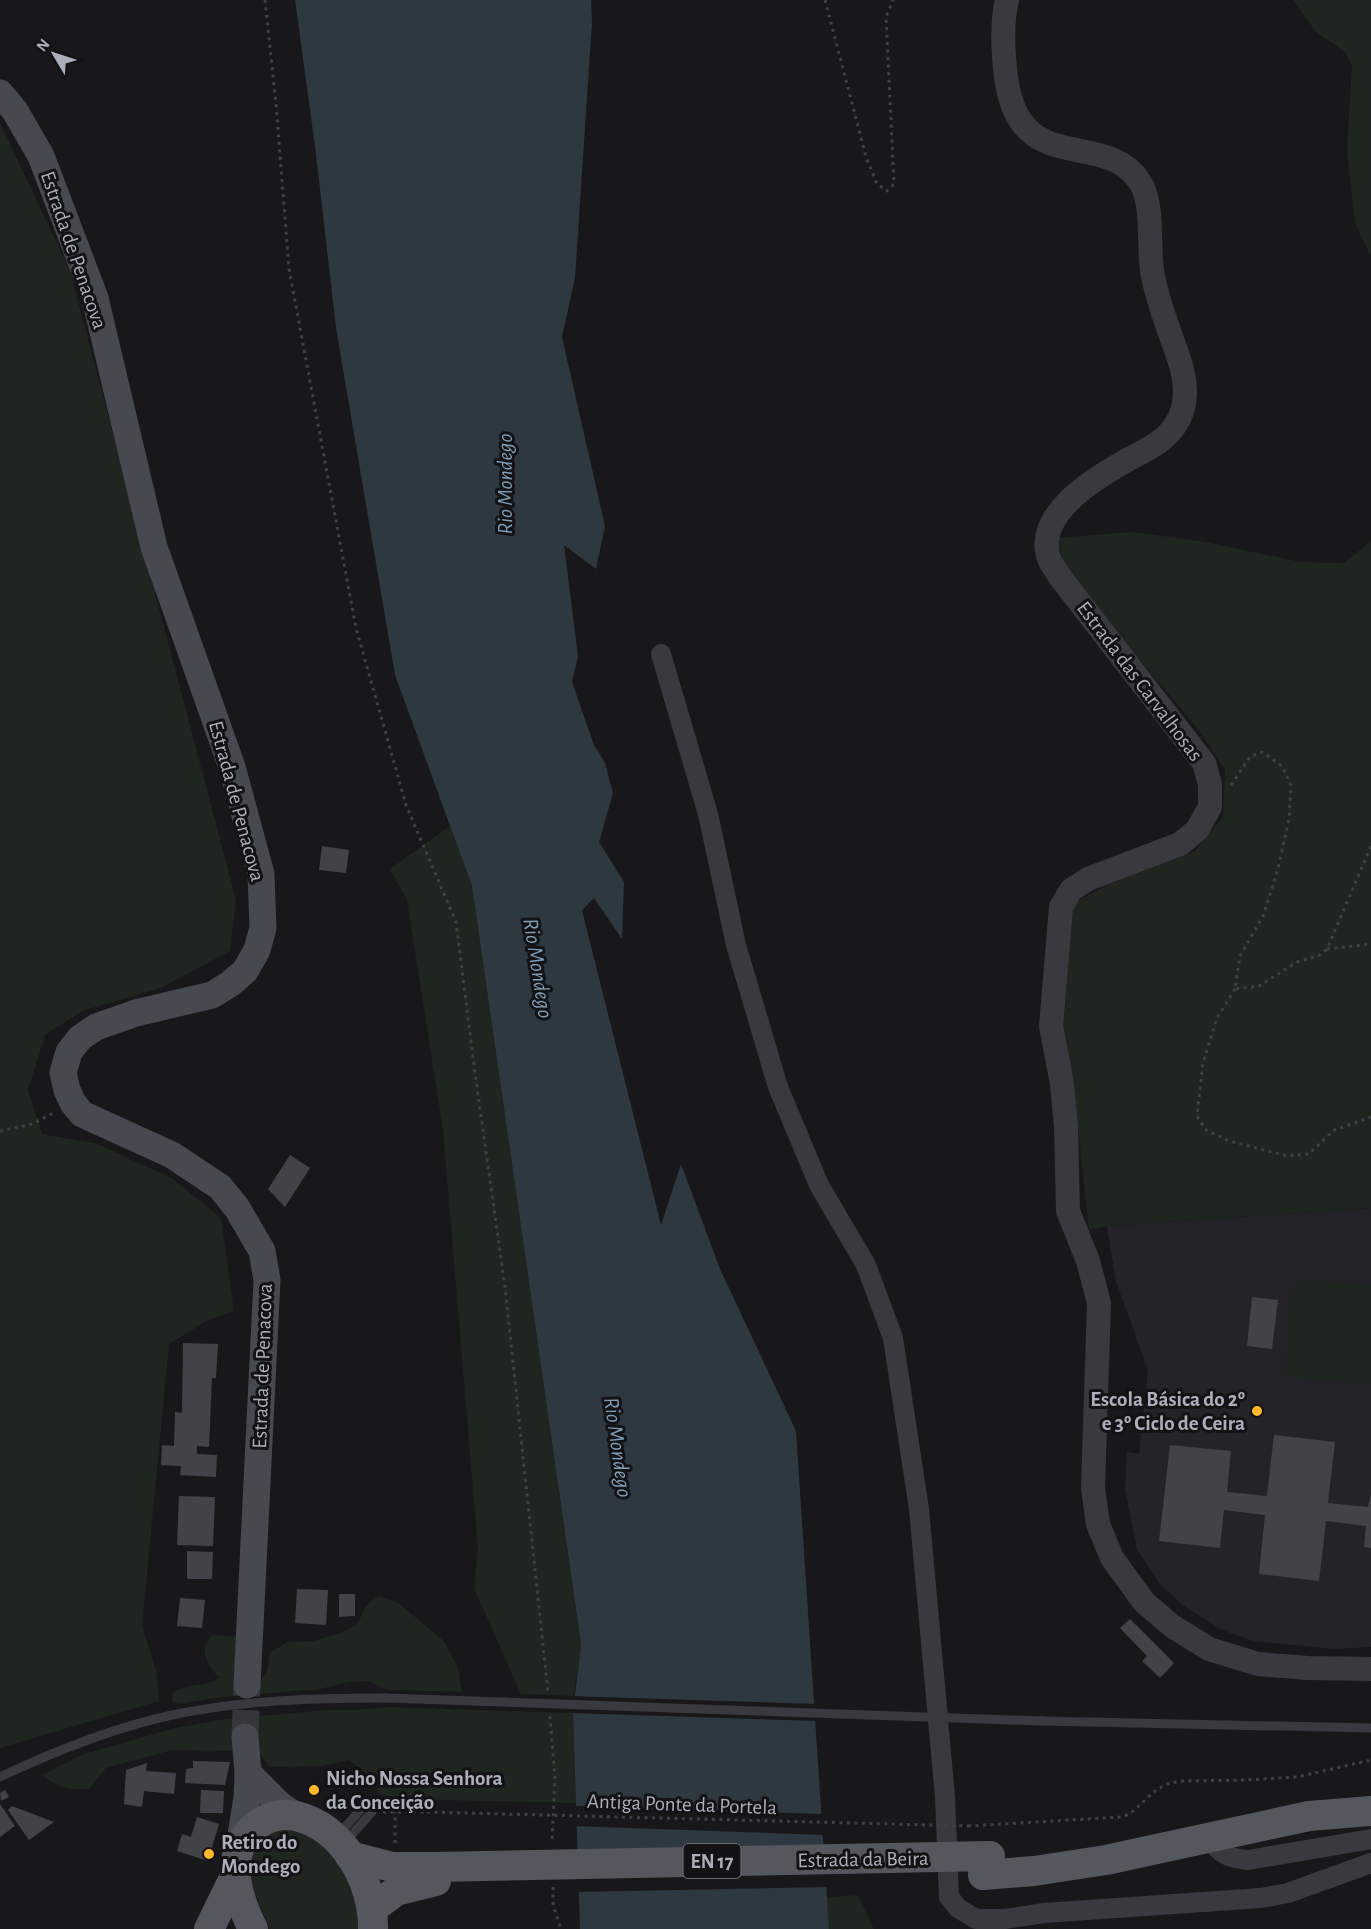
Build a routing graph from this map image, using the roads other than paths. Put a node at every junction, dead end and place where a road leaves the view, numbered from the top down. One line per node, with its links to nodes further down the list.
1 (1007, 0): 4 (street, Estrada das Carvalhosas)
2 (0, 93): 5 (main road, Estrada de Penacova)
3 (661, 654): 18 (street)
4 (1371, 1669)
5 (247, 1684)
6 (1371, 1728): 9 (lane, bridge)
7 (245, 1737): 8 (main road)
8 (248, 1773): 13 (main road); 17 (main road)
9 (0, 1777)
10 (1371, 1792): 19 (main road, Estrada da Beira / EN 17)
11 (368, 1809): 16 (lane)
12 (1371, 1811): 14 (main road, Estrada da Beira / EN 17)
13 (296, 1816): 16 (main road); 17 (main road)
14 (1208, 1839): 15 (street); 19 (main road, Estrada da Beira / EN 17)
15 (1371, 1839)
16 (343, 1846): 20 (main road, Estrada da Beira / EN 17); 22 (main road)
17 (239, 1847): 21 (main road)
18 (1371, 1863)
19 (986, 1866): 20 (main road, Estrada da Beira / EN 17)
20 (436, 1874): 22 (main road, Estrada da Beira / EN 17)
21 (235, 1876): 23 (main road); 24 (main road)
22 (373, 1919)
23 (209, 1929)
24 (253, 1929)

